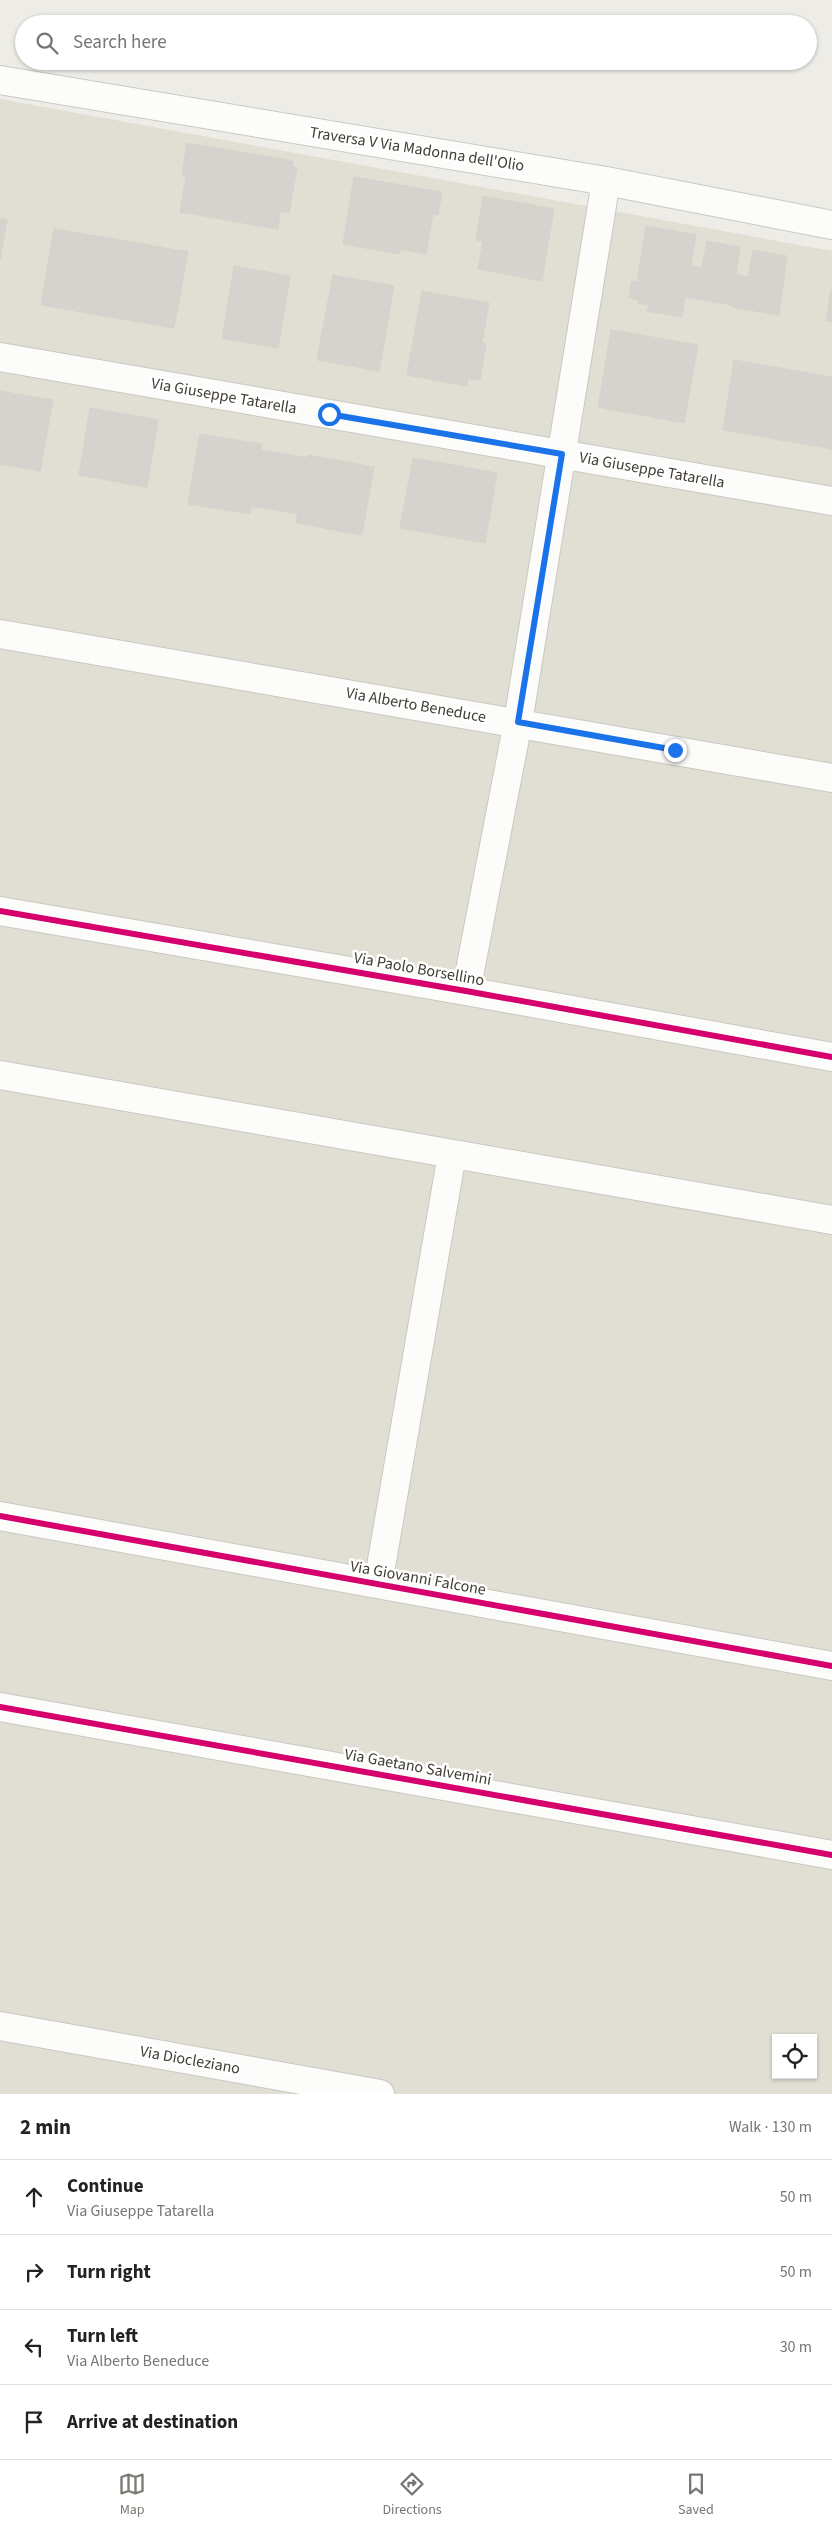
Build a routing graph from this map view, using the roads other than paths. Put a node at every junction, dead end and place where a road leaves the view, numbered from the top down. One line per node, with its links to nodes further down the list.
1 (0, 80): 2 (street, Traversa V Via Madonna dell'Olio)
2 (606, 181): 3 (street, Traversa V Via Madonna dell'Olio); 5 (street)
3 (832, 225)
4 (0, 357): 5 (street, Via Giuseppe Tatarella)
5 (562, 454): 6 (street, Via Giuseppe Tatarella); 8 (street)
6 (832, 502)
7 (0, 634): 8 (street, Via Alberto Beneduce)
8 (518, 722): 9 (street, Via Alberto Beneduce); 11 (street)
9 (832, 778)
10 (0, 911): 11 (street, Via Paolo Borsellino)
11 (466, 991): 12 (street, Via Paolo Borsellino)
12 (832, 1057)
13 (0, 1075): 14 (street)
14 (452, 1154): 15 (street); 17 (street)
15 (832, 1220)
16 (0, 1516): 17 (street, Via Giovanni Falcone)
17 (378, 1584): 18 (street, Via Giovanni Falcone)
18 (832, 1666)
19 (0, 1707): 20 (street, Via Gaetano Salvemini)
20 (832, 1855)
21 (0, 2026): 22 (street, Via Diocleziano)
22 (380, 2094)

